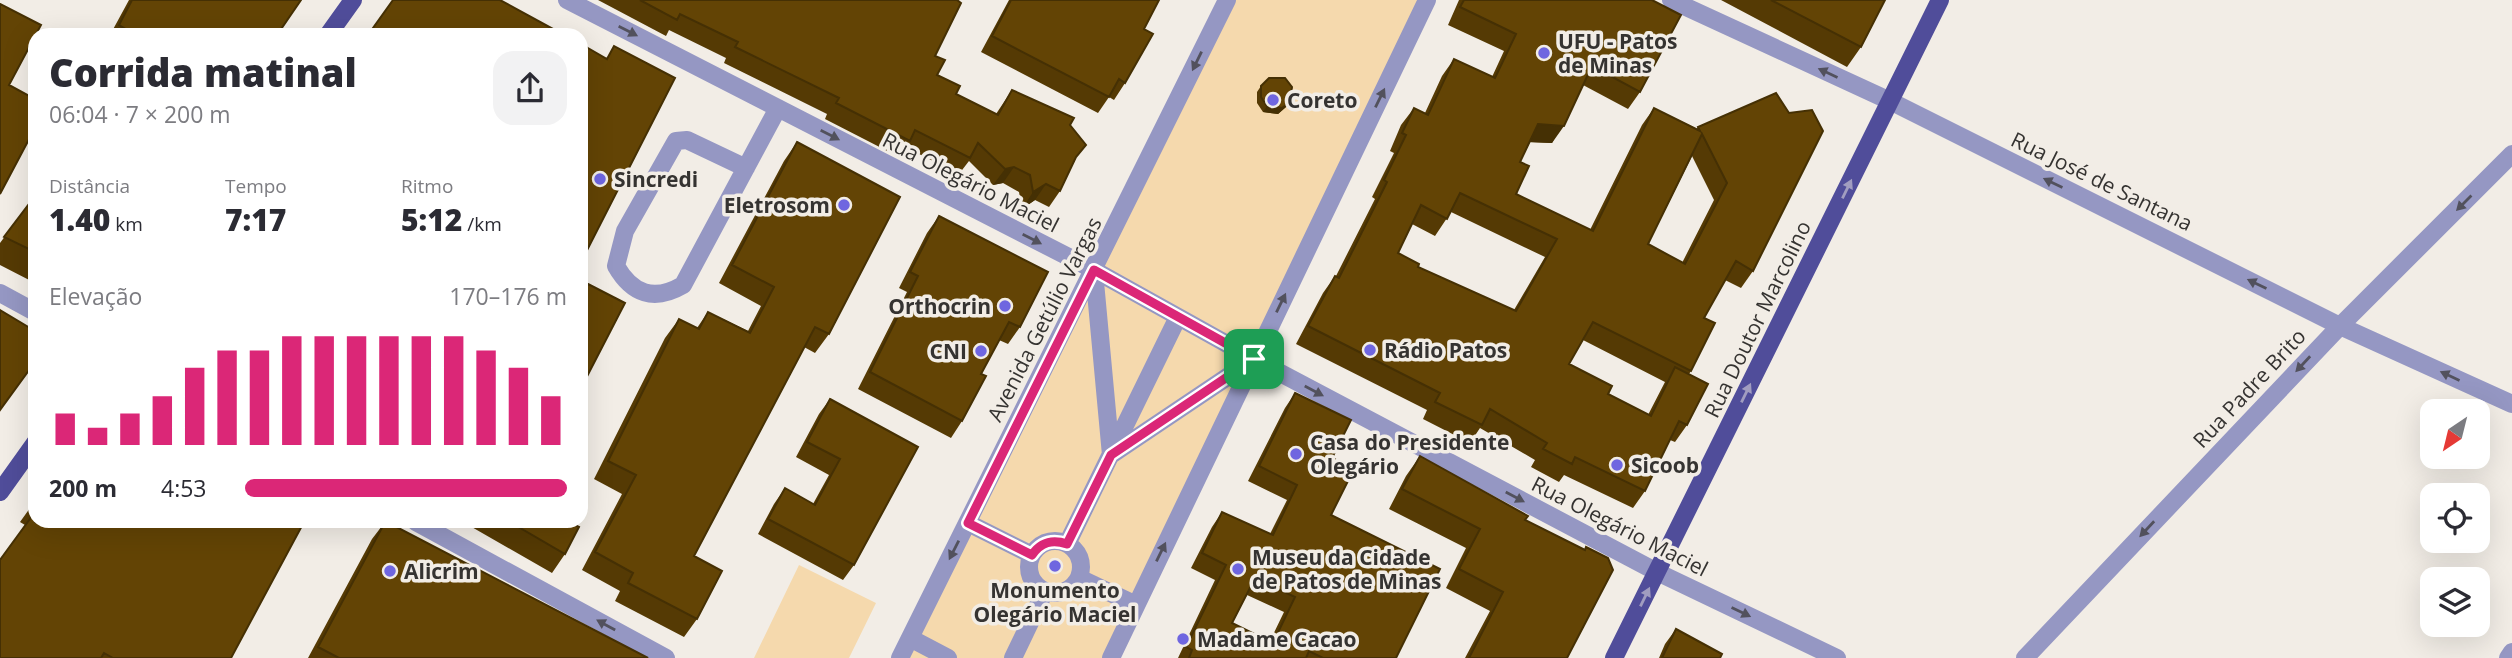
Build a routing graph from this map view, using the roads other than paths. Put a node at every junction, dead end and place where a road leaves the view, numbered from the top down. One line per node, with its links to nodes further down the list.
1 (353, 0): 7 (main road)
2 (567, 0): 9 (street, Rua Olegário Maciel, one-way to 9)
3 (1227, 0): 12 (street, Avenida Getúlio Vargas, one-way to 12)
4 (1427, 0): 17 (street, one-way to 4)
5 (1671, 0): 8 (street, Rua José de Santana, one-way to 5)
6 (1940, 0): 8 (main road, Rua Doutor Marcolino)
7 (333, 28)
8 (1890, 101): 16 (street, Rua José de Santana, one-way to 8); 26 (main road, Rua Doutor Marcolino, one-way to 8)
9 (778, 108): 11 (street); 12 (street, Rua Olegário Maciel, one-way to 12)
10 (2512, 154): 16 (street, Rua Padre Brito, one-way to 16)
11 (746, 168): 11 (street)
12 (1094, 270): 15 (street, Rua Olegário Maciel); 20 (street); 22 (street, Avenida Getúlio Vargas)
13 (0, 293): 14 (street)
14 (28, 308)
15 (1178, 317): 17 (street, Rua Olegário Maciel); 20 (street)
16 (2340, 326): 18 (street, Rua José de Santana, one-way to 16); 39 (street, Rua Padre Brito, one-way to 39)
17 (1254, 359): 20 (street); 26 (street, Rua Olegário Maciel, one-way to 26); 29 (street, one-way to 17)
18 (2512, 404)
19 (28, 453): 21 (main road)
20 (1111, 455): 24 (street)
21 (0, 492)
22 (968, 523): 25 (street); 30 (street, Avenida Getúlio Vargas, one-way to 30)
23 (427, 528): 32 (street, one-way to 23)
24 (1067, 544): 25 (street); 27 (street)
25 (1032, 555): 28 (street)
26 (1657, 572): 37 (main road, Rua Doutor Marcolino, one-way to 26); 38 (street, Rua Olegário Maciel, one-way to 38)
27 (1079, 578): 28 (street); 29 (street)
28 (1045, 590): 35 (street)
29 (1136, 605): 36 (street)
30 (909, 638): 33 (street, Avenida Getúlio Vargas); 34 (street)
31 (2512, 652): 40 (street)
32 (666, 658)
33 (900, 658)
34 (948, 658)
35 (1013, 658)
36 (1111, 658)
37 (1614, 658)
38 (1837, 658)
39 (2025, 658)
40 (2508, 658)

